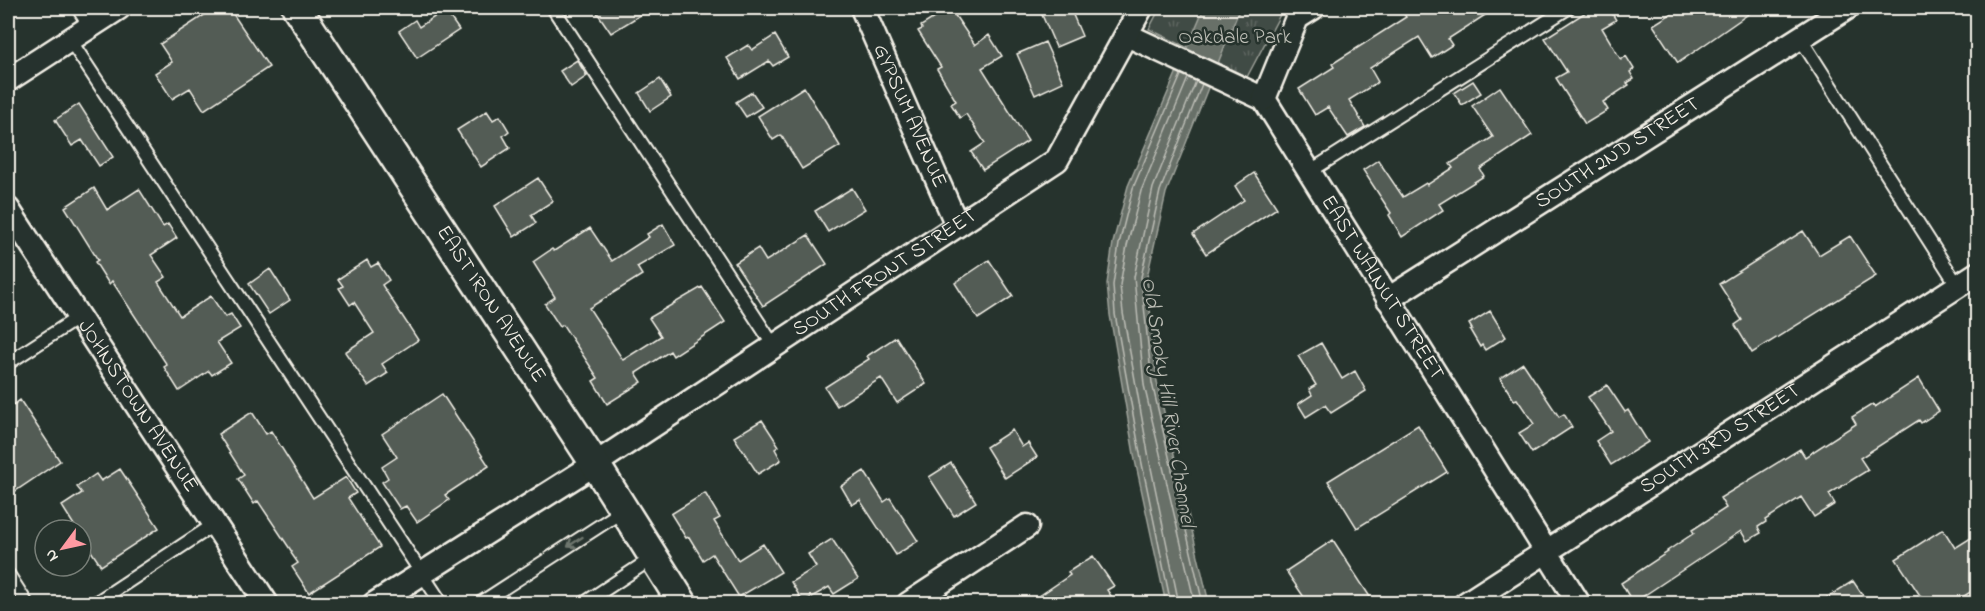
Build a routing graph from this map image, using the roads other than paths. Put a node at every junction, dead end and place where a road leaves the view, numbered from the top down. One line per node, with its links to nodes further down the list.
1 (78, 8): 10 (lane)
2 (120, 8): 10 (street)
3 (297, 8): 25 (street, EAST IRON AVENUE)
4 (553, 8): 23 (lane)
5 (862, 8): 18 (street, GYPSUM AVENUE)
6 (1141, 8): 11 (street, SOUTH FRONT STREET)
7 (1313, 8): 15 (street)
8 (1568, 8): 16 (lane)
9 (1847, 8): 12 (street, SOUTH 2ND STREET)
10 (90, 27): 13 (street)
11 (1126, 36): 15 (street); 18 (street, SOUTH FRONT STREET)
12 (1800, 38): 20 (lane); 21 (street, SOUTH 2ND STREET)
13 (70, 40): 14 (street); 31 (lane)
14 (8, 80)
15 (1264, 99): 16 (street, EAST WALNUT STREET)
16 (1309, 172): 21 (street, EAST WALNUT STREET)
17 (8, 209): 22 (street, JOHNSTOWN AVENUE)
18 (957, 225): 23 (street, SOUTH FRONT STREET)
19 (1977, 273): 20 (street, SOUTH 3RD STREET)
20 (1958, 286): 29 (street, SOUTH 3RD STREET)
21 (1388, 299): 29 (street, EAST WALNUT STREET)
22 (79, 317): 24 (lane); 27 (street, JOHNSTOWN AVENUE)
23 (774, 346): 25 (street, SOUTH FRONT STREET)
24 (8, 363)
25 (595, 464): 26 (street, EAST IRON AVENUE); 31 (street, SOUTH FRONT STREET)
26 (624, 510): 30 (street, EAST IRON AVENUE); 38 (lane, one-way to 38)
27 (215, 524): 34 (lane); 35 (street, JOHNSTOWN AVENUE)
28 (1027, 526): 41 (street)
29 (1546, 551): 42 (street, SOUTH 3RD STREET); 43 (street, EAST WALNUT STREET)
30 (654, 557): 39 (lane); 40 (street, EAST IRON AVENUE)
31 (422, 573): 36 (street, SOUTH FRONT STREET); 37 (lane)
32 (8, 574): 33 (lane)
33 (27, 603)
34 (94, 603)
35 (267, 603)
36 (374, 603)
37 (442, 603)
38 (479, 603)
39 (583, 603)
40 (683, 603)
41 (908, 603)
42 (1465, 603)
43 (1579, 603)

